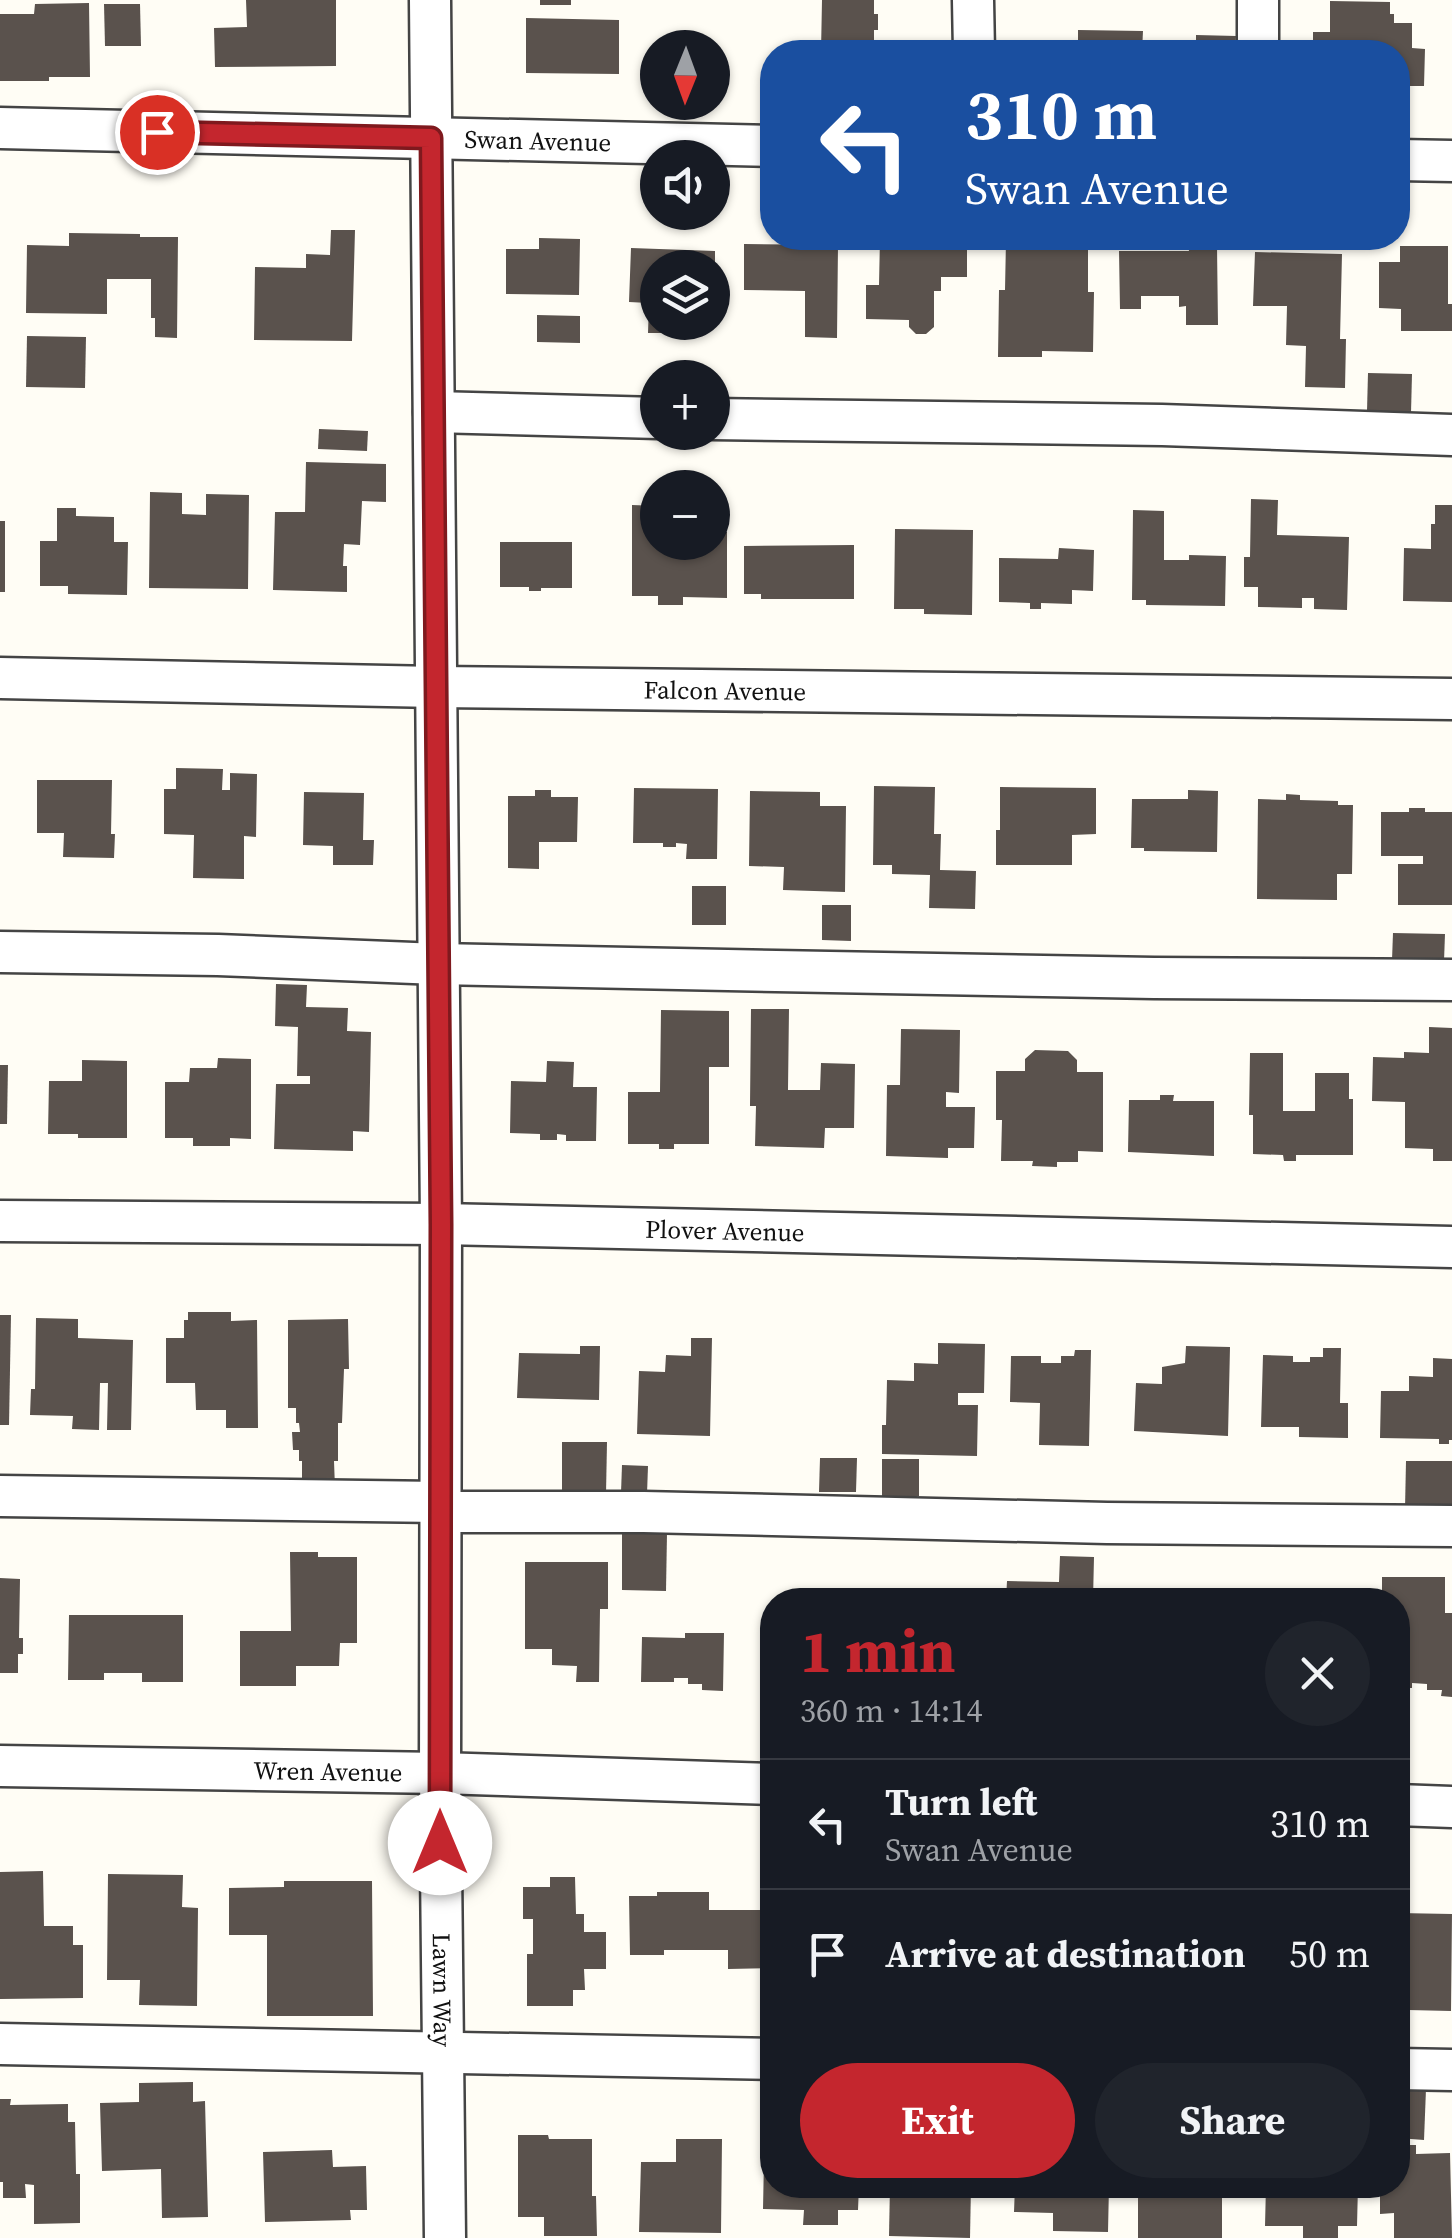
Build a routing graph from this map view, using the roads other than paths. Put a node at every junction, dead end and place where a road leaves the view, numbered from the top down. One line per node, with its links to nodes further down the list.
1 (430, 0): 7 (street, Lawn Way)
2 (974, 0): 4 (street)
3 (1258, 0): 5 (street)
4 (974, 40)
5 (1258, 40)
6 (0, 128): 7 (street, Swan Avenue)
7 (431, 138): 8 (street, Swan Avenue); 11 (street, Lawn Way)
8 (760, 146)
9 (1410, 160): 10 (street)
10 (1452, 161)
11 (434, 412): 12 (street); 16 (street, Lawn Way)
12 (640, 418)
13 (730, 419): 14 (street)
14 (1452, 435)
15 (0, 678): 16 (street, Falcon Avenue)
16 (436, 687): 17 (street, Falcon Avenue); 19 (street, Lawn Way)
17 (1452, 699)
18 (0, 952): 19 (street)
19 (438, 964): 20 (street); 22 (street, Lawn Way)
20 (1452, 980)
21 (0, 1220): 22 (street, Plover Avenue)
22 (441, 1224): 23 (street, Plover Avenue); 25 (street, Lawn Way)
23 (1452, 1247)
24 (0, 1496): 25 (street)
25 (440, 1507): 26 (street); 28 (street, Lawn Way)
26 (1452, 1526)
27 (0, 1766): 28 (street, Wren Avenue)
28 (440, 1773): 29 (street, Wren Avenue); 33 (street, Lawn Way)
29 (760, 1784)
30 (1410, 1805): 31 (street)
31 (1452, 1807)
32 (0, 2044): 33 (street)
33 (443, 2054): 34 (street); 37 (street, Lawn Way)
34 (760, 2059)
35 (1410, 2069): 36 (street)
36 (1452, 2070)
37 (444, 2238)

